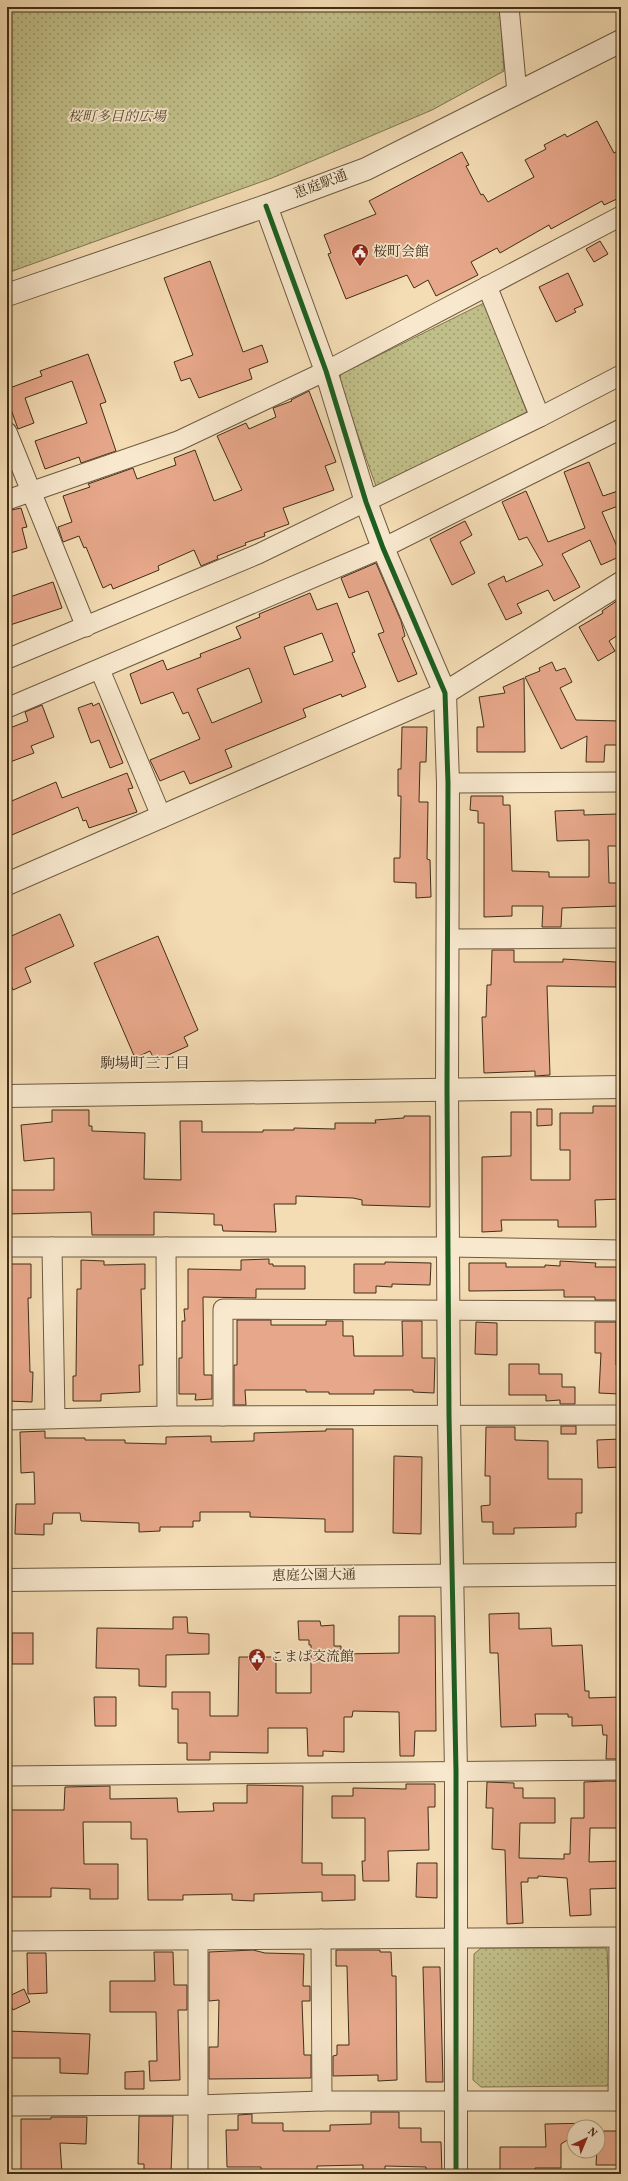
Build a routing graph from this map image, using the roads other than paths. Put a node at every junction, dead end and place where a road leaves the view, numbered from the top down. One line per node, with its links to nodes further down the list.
1 (509, 7): 3 (street)
2 (621, 41): 3 (street, 恵庭駅通)
3 (517, 93): 4 (street, 恵庭駅通)
4 (266, 206): 7 (street, 恵庭駅通); 8 (street)
5 (621, 216): 6 (street)
6 (487, 286): 8 (street); 10 (street)
7 (7, 295)
8 (326, 371): 13 (street); 15 (street)
9 (621, 375): 10 (street)
10 (540, 417): 15 (street)
11 (621, 429): 16 (street)
12 (7, 432): 13 (street)
13 (30, 492): 14 (street); 18 (street)
14 (7, 500)
15 (366, 502): 16 (street); 18 (street)
16 (383, 548): 20 (street); 21 (street)
17 (621, 583): 21 (street)
18 (86, 627): 19 (street)
19 (7, 659)
20 (100, 670): 22 (street); 25 (street)
21 (445, 693): 24 (street); 25 (street)
22 (7, 708)
23 (621, 782): 24 (street)
24 (448, 783): 28 (street)
25 (162, 818): 26 (street)
26 (7, 884)
27 (621, 938): 28 (street)
28 (448, 939): 30 (street)
29 (621, 1087): 30 (street)
30 (446, 1090): 31 (street); 35 (street)
31 (7, 1096)
32 (7, 1247): 33 (street)
33 (52, 1247): 34 (street); 43 (street)
34 (166, 1247): 35 (street); 40 (street)
35 (448, 1247): 36 (street); 37 (street)
36 (621, 1250)
37 (450, 1309): 38 (street); 41 (street); 42 (street)
38 (621, 1311)
39 (621, 1415): 42 (street)
40 (166, 1416): 41 (street); 43 (street)
41 (223, 1416): 42 (street)
42 (449, 1416): 46 (street)
43 (55, 1418): 44 (street)
44 (7, 1420)
45 (621, 1574): 46 (street, 恵庭公園大通)
46 (453, 1575): 47 (street, 恵庭公園大通); 49 (street)
47 (7, 1580)
48 (621, 1770): 49 (street)
49 (456, 1772): 50 (street); 52 (street)
50 (7, 1776)
51 (620, 1937): 52 (street); 58 (street)
52 (456, 1938): 53 (street); 56 (street)
53 (321, 1939): 54 (street); 57 (street)
54 (198, 1940): 55 (street); 59 (street)
55 (7, 1941)
56 (456, 2100): 57 (street); 58 (street); 62 (street)
57 (322, 2101): 59 (street)
58 (620, 2101)
59 (198, 2105): 60 (street); 61 (street)
60 (7, 2106)
61 (198, 2174)
62 (456, 2174)

